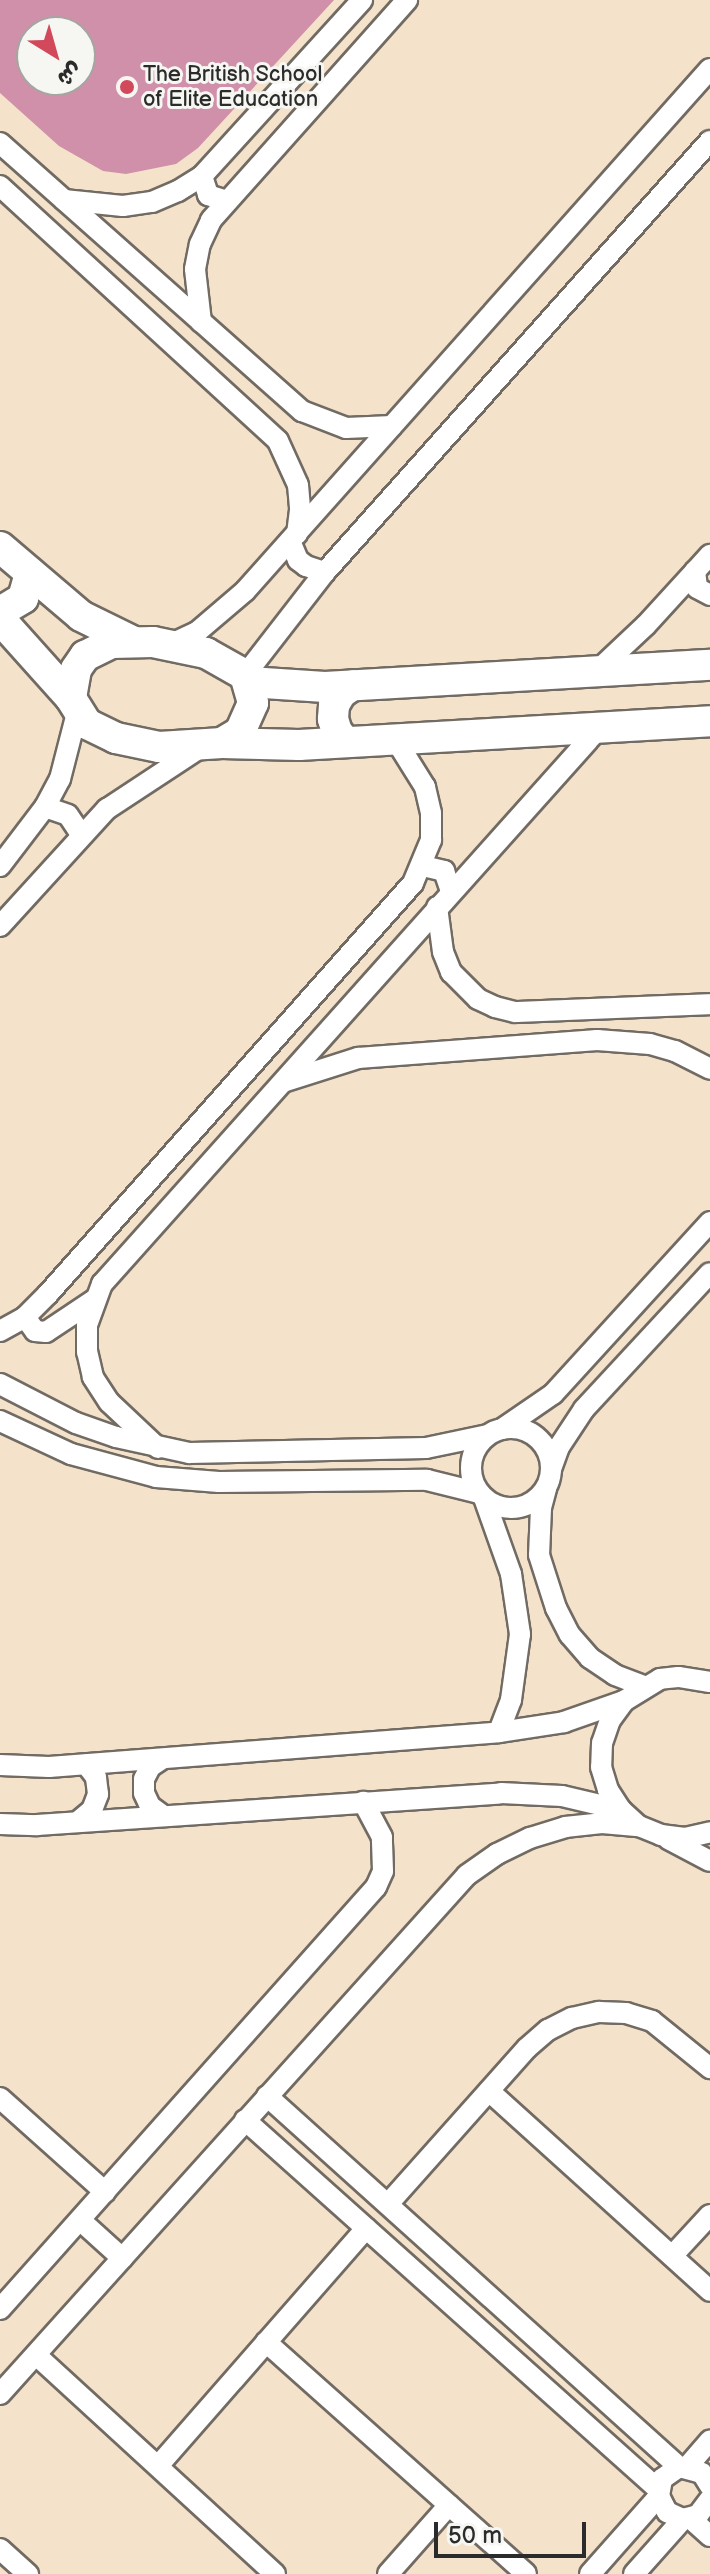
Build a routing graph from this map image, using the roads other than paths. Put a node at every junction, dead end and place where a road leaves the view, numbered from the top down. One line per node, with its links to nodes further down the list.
1 (362, 0): 6 (street)
2 (407, 0): 9 (street)
3 (710, 69): 13 (street)
4 (710, 141): 18 (street)
5 (0, 143): 8 (street)
6 (202, 176): 8 (street); 9 (street)
7 (0, 186): 12 (street)
8 (64, 200): 10 (street)
9 (226, 201): 10 (street)
10 (201, 322): 11 (street)
11 (281, 393): 12 (street); 13 (street)
12 (257, 420): 14 (street)
13 (392, 426): 14 (street)
14 (293, 537): 18 (street); 24 (street)
15 (0, 547): 19 (street)
16 (710, 555): 17 (street)
17 (695, 571): 20 (street); 26 (street)
18 (325, 572): 27 (street)
19 (30, 573): 21 (street); 23 (street)
20 (710, 595)
21 (0, 612)
22 (0, 619): 29 (street)
23 (134, 642): 24 (street); 29 (street)
24 (171, 644): 27 (street)
25 (710, 665): 26 (street)
26 (597, 671): 28 (street)
27 (247, 679): 28 (street); 34 (street)
28 (353, 685): 33 (street)
29 (74, 705): 34 (street); 35 (street)
30 (710, 721): 31 (street)
31 (600, 727): 32 (street); 39 (street)
32 (395, 739): 33 (street); 38 (street)
33 (346, 742): 34 (street)
34 (212, 745): 36 (street)
35 (45, 807): 36 (street); 37 (street)
36 (81, 834): 41 (street)
37 (0, 866)
38 (423, 866): 39 (street); 48 (street)
39 (451, 891): 40 (street)
40 (437, 907): 42 (street); 44 (street)
41 (0, 926)
42 (710, 1004)
43 (710, 1069): 44 (street)
44 (279, 1084): 47 (street)
45 (710, 1222): 52 (street)
46 (710, 1273): 54 (street)
47 (94, 1300): 48 (street); 53 (street)
48 (25, 1317): 49 (street)
49 (0, 1331)
50 (0, 1384): 53 (street)
51 (0, 1421): 55 (street)
52 (495, 1432): 53 (street); 54 (street); 55 (street)
53 (158, 1448)
54 (550, 1477): 55 (street); 59 (street)
55 (481, 1496): 61 (street)
56 (710, 1665): 57 (street)
57 (678, 1677): 58 (street); 59 (street)
58 (710, 1682)
59 (644, 1686): 60 (street)
60 (624, 1701): 61 (street); 66 (street)
61 (499, 1732): 62 (street)
62 (162, 1759): 63 (street); 67 (street)
63 (86, 1764): 64 (street); 68 (street)
64 (0, 1765)
65 (363, 1802): 66 (street); 67 (street); 79 (street)
66 (621, 1810): 70 (street)
67 (161, 1814): 68 (street)
68 (80, 1820): 69 (street)
69 (0, 1824)
70 (639, 1826): 72 (street); 76 (street)
71 (710, 1832): 72 (street)
72 (661, 1835): 73 (street)
73 (710, 1861)
74 (710, 2068): 75 (street)
75 (489, 2091): 80 (street); 84 (street)
76 (267, 2096): 78 (street); 80 (street)
77 (0, 2098): 79 (street)
78 (245, 2120): 83 (street); 85 (street)
79 (105, 2192): 82 (street)
80 (388, 2204): 93 (street)
81 (710, 2215): 84 (street)
82 (80, 2220): 85 (street); 87 (street)
83 (366, 2228): 88 (street); 95 (street)
84 (672, 2256): 86 (street)
85 (122, 2258): 89 (street)
86 (710, 2291)
87 (0, 2309)
88 (266, 2342): 92 (street); 97 (street)
89 (36, 2355): 90 (street); 92 (street)
90 (0, 2394)
91 (710, 2441): 93 (street)
92 (158, 2466): 102 (street)
93 (683, 2467): 94 (street); 95 (street)
94 (710, 2486)
95 (659, 2493): 98 (street); 105 (street)
96 (710, 2499): 98 (street)
97 (449, 2505): 103 (street); 104 (street)
98 (687, 2519): 99 (street); 106 (street)
99 (710, 2536)
100 (0, 2549): 101 (street)
101 (28, 2574)
102 (275, 2574)
103 (388, 2574)
104 (526, 2574)
105 (590, 2574)
106 (634, 2574)

